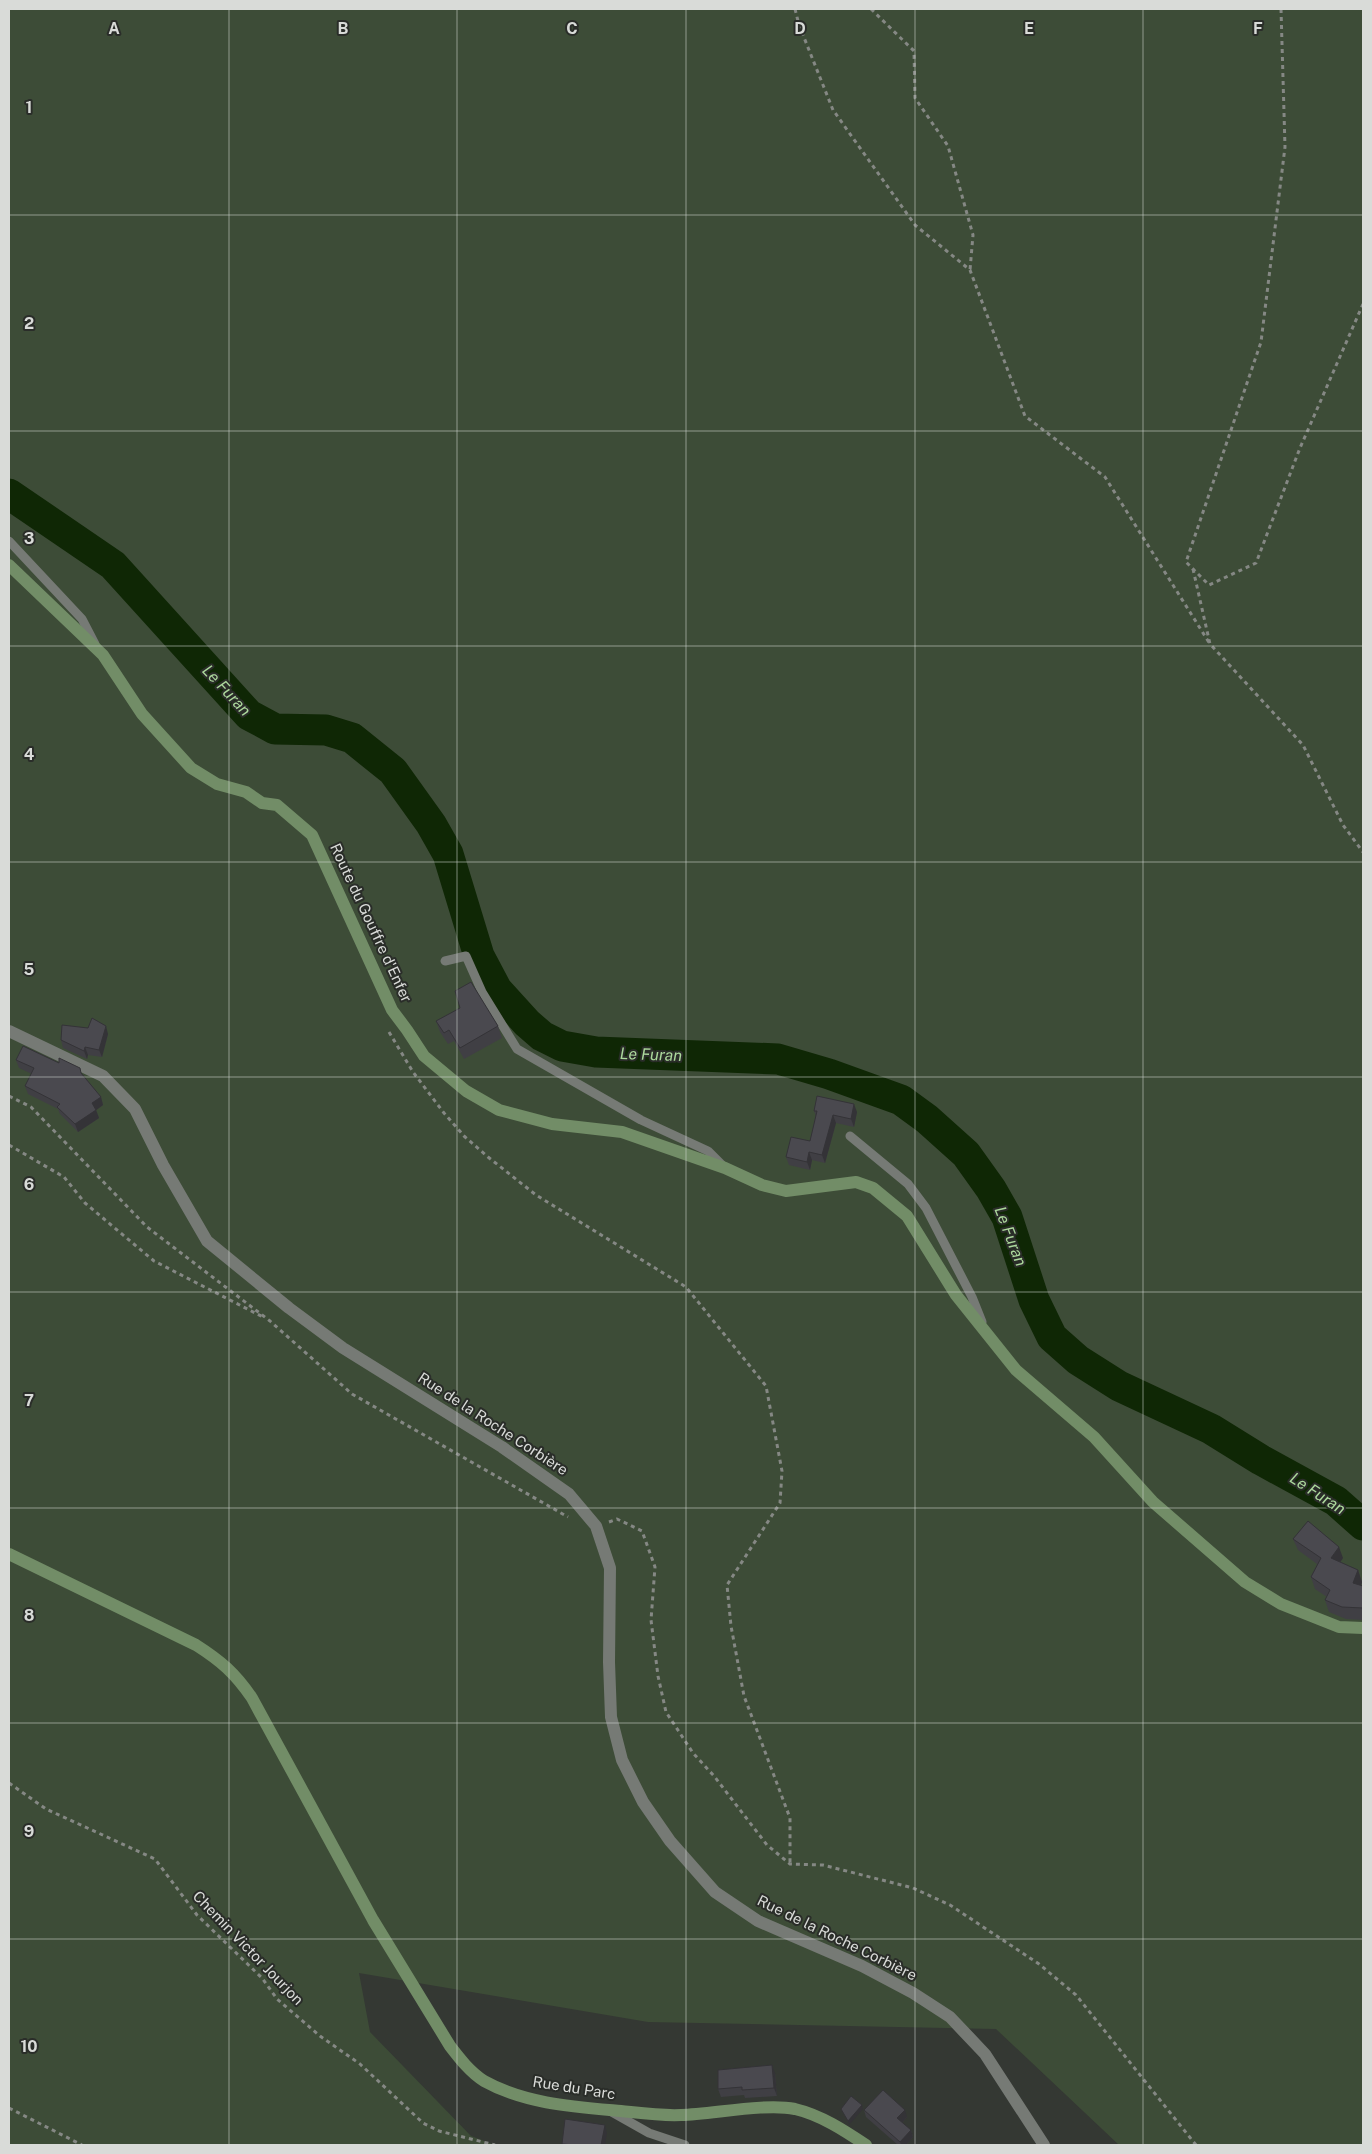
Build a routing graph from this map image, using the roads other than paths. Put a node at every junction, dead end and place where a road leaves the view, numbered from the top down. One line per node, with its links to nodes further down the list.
1 (9, 541): 3 (lane)
2 (9, 565): 3 (street, Route du Gouffre d'Enfer)
3 (99, 651): 7 (street, Route du Gouffre d'Enfer)
4 (445, 961): 7 (lane)
5 (9, 1032): 14 (street, Rue de la Roche Corbière)
6 (850, 1136): 8 (lane)
7 (725, 1168): 8 (street, Route du Gouffre d'Enfer)
8 (986, 1335): 10 (street, Route du Gouffre d'Enfer)
9 (9, 1554): 11 (street, Rue du Parc)
10 (1363, 1628)
11 (607, 2110): 12 (lane); 13 (street, Rue du Parc)
12 (685, 2145)
13 (866, 2145)
14 (1044, 2145)

